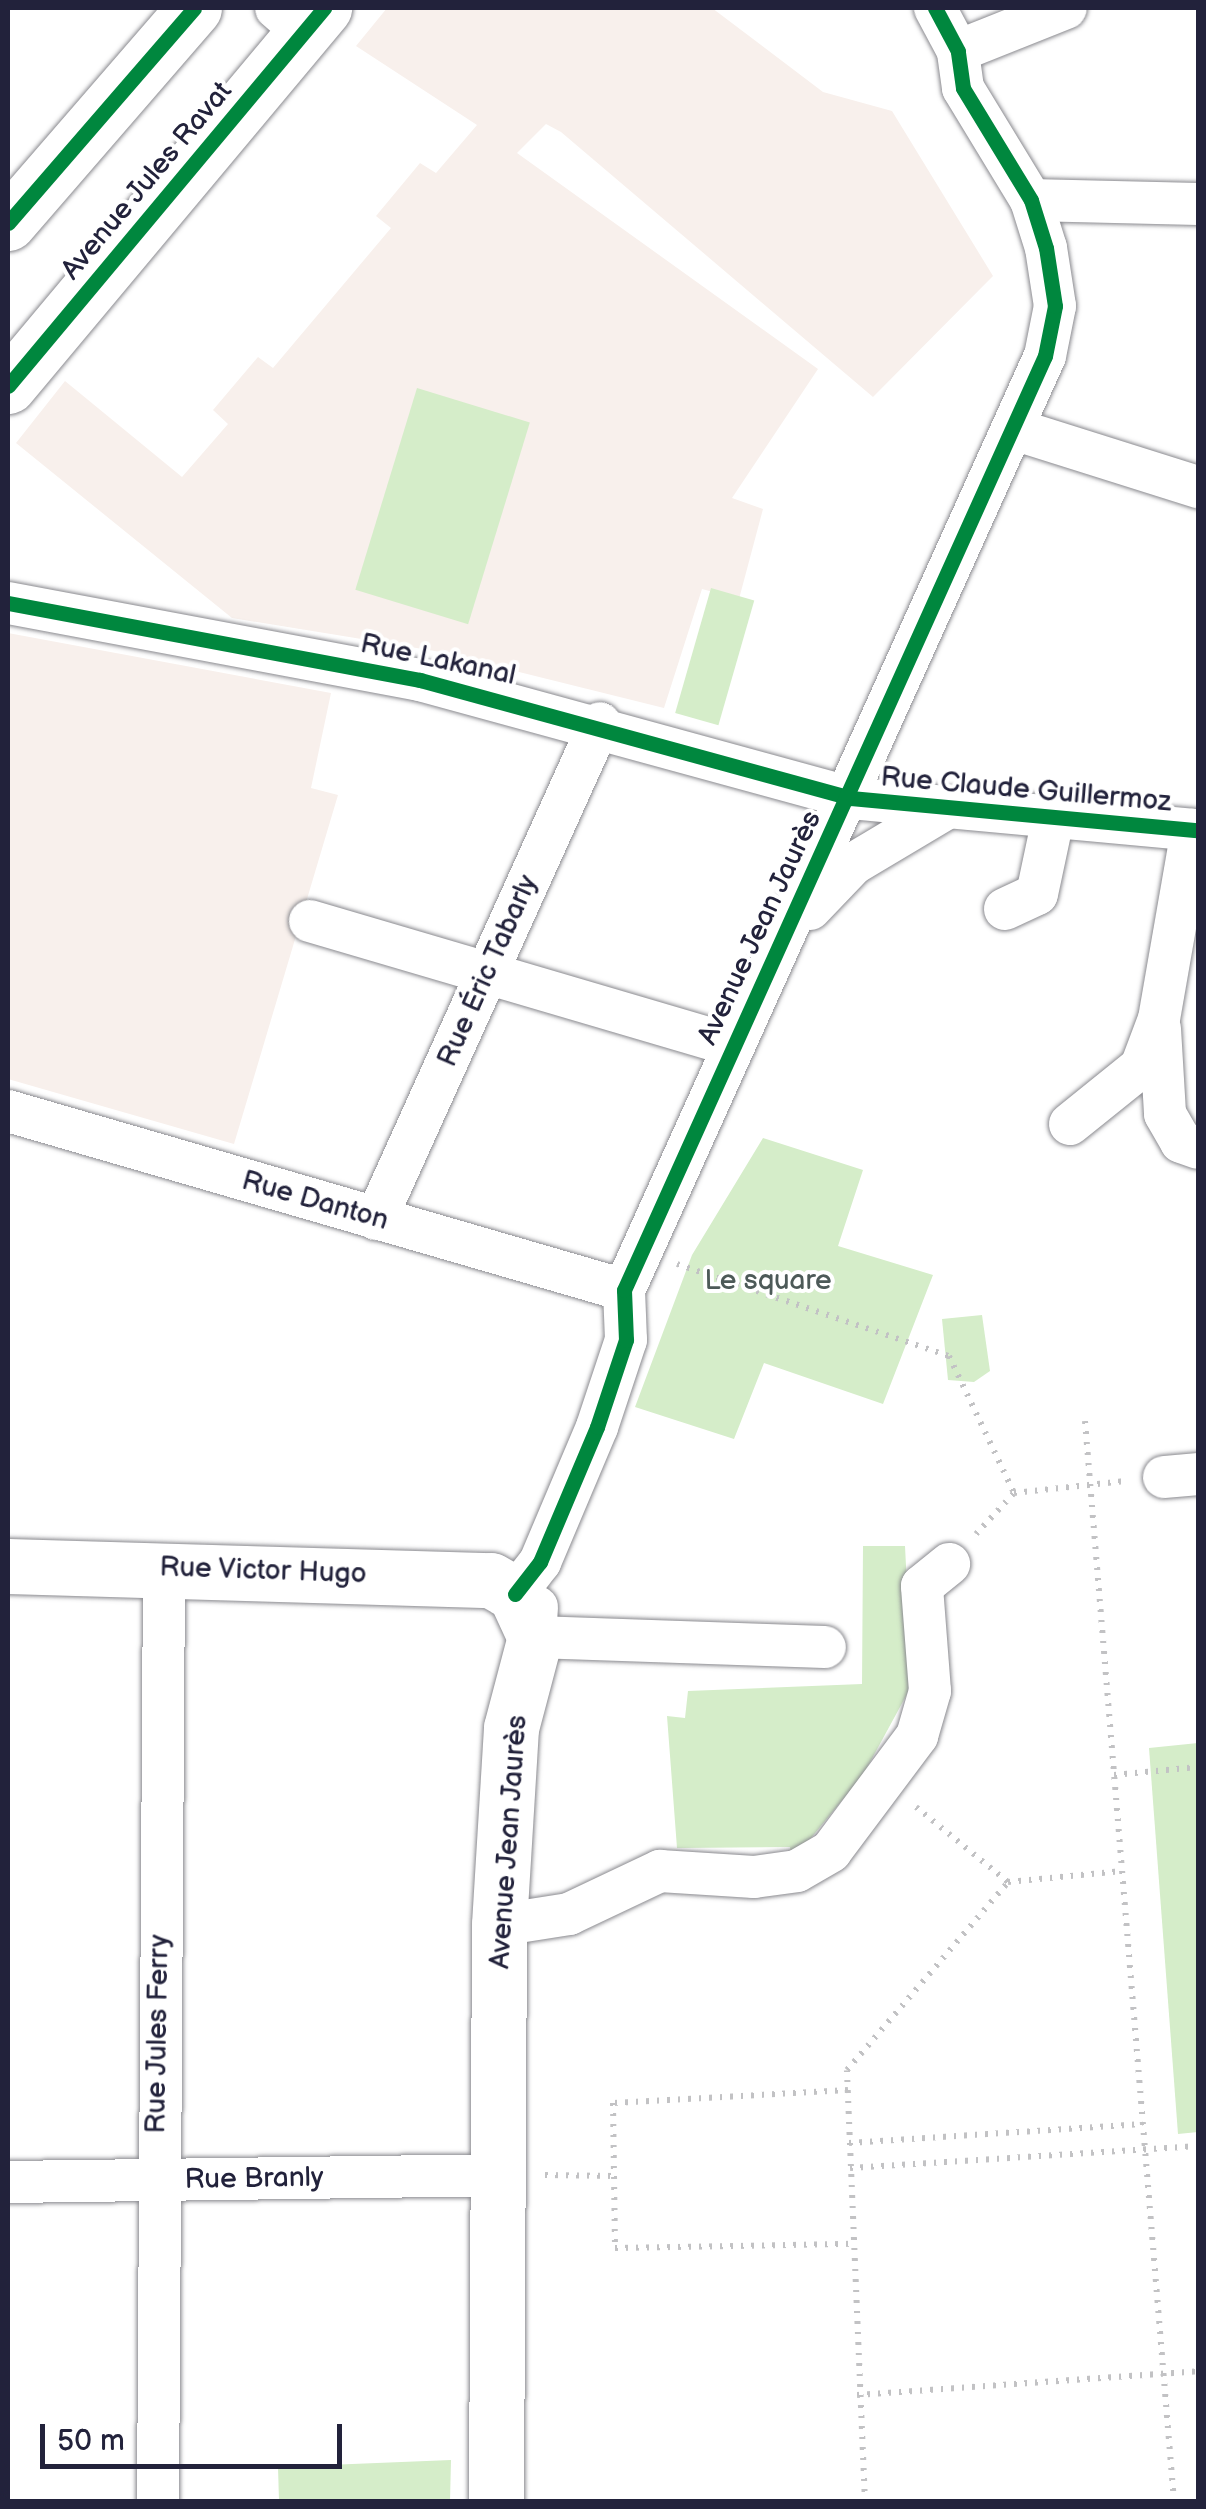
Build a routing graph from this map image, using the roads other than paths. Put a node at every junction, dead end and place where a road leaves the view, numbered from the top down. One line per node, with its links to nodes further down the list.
1 (194, 8): 8 (main road)
2 (935, 8): 5 (street, Avenue Jean Jaurès)
3 (1066, 8): 5 (street)
4 (301, 16): 9 (main road, Avenue Jules Ravat)
5 (958, 51): 6 (street, Avenue Jean Jaurès)
6 (1031, 200): 7 (street); 10 (street, Avenue Jean Jaurès)
7 (1198, 204)
8 (8, 223)
9 (8, 386)
10 (1017, 430): 11 (street); 14 (street, Avenue Jean Jaurès)
11 (1198, 487)
12 (8, 603): 13 (street, Rue Lakanal)
13 (600, 723): 14 (street, Rue Lakanal); 21 (street, Rue Éric Tabarly)
14 (850, 798): 15 (street, Rue Claude Guillermoz); 20 (street, Avenue Jean Jaurès)
15 (942, 811): 16 (street, Rue Claude Guillermoz); 20 (street, Avenue Jean Jaurès)
16 (1053, 819): 17 (street, Rue Claude Guillermoz); 18 (street)
17 (1195, 830): 22 (street)
18 (1006, 909)
19 (310, 921): 21 (street)
20 (778, 948): 23 (street, Avenue Jean Jaurès)
21 (487, 974): 23 (street); 27 (street, Rue Éric Tabarly)
22 (1159, 1019): 25 (street); 26 (street)
23 (732, 1045): 28 (street, Avenue Jean Jaurès)
24 (8, 1111): 27 (street, Rue Danton)
25 (1070, 1124)
26 (1198, 1148)
27 (376, 1219): 28 (street, Rue Danton)
28 (624, 1290): 32 (street, Avenue Jean Jaurès)
29 (949, 1564): 34 (street)
30 (8, 1566): 31 (main road, Rue Victor Hugo)
31 (164, 1566): 32 (main road, Rue Victor Hugo); 36 (street, Rue Jules Ferry)
32 (530, 1598): 33 (street); 34 (main road, Avenue Jean Jaurès)
33 (824, 1647)
34 (500, 1925): 35 (main road, Avenue Jean Jaurès)
35 (501, 2175): 36 (street, Rue Branly); 39 (main road, Avenue Jean Jaurès)
36 (158, 2180): 37 (street, Rue Branly); 38 (street, Rue Jules Ferry)
37 (8, 2182)
38 (158, 2502)
39 (496, 2502)

